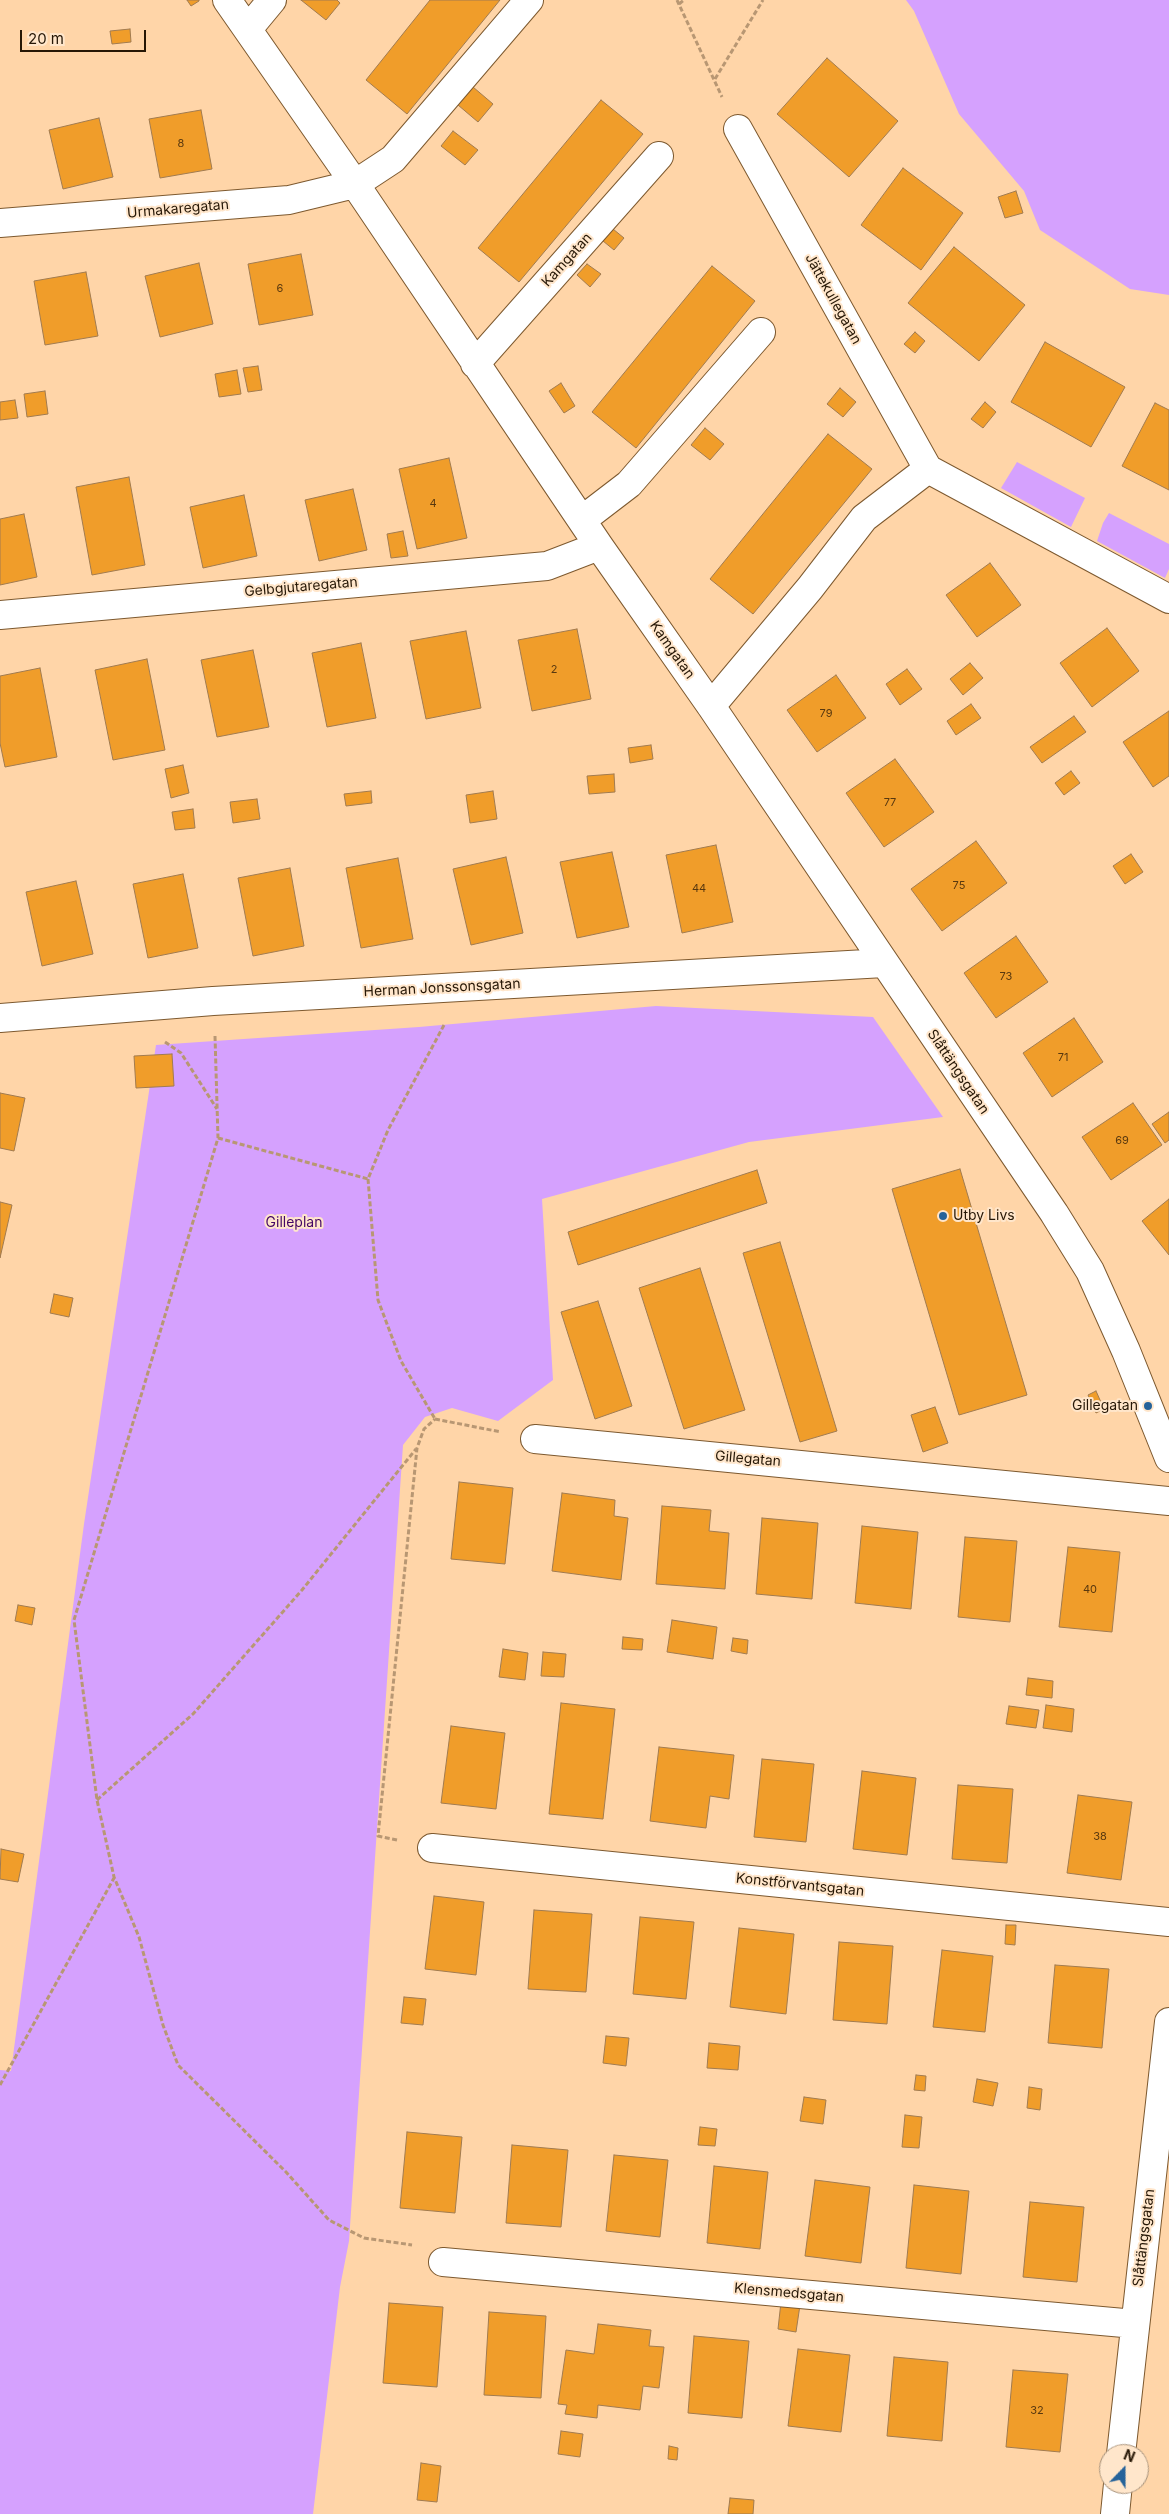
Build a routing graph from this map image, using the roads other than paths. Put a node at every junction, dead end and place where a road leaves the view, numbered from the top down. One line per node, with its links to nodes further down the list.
1 (227, 0): 4 (street, Kamgatan)
2 (272, 0): 4 (street)
3 (529, 0): 7 (street)
4 (248, 29): 7 (street, Kamgatan)
5 (738, 129): 11 (street, Jättekullegatan)
6 (659, 156): 10 (street, Kamgatan)
7 (355, 184): 8 (street, Urmakaregatan); 10 (street, Kamgatan)
8 (0, 223)
9 (761, 332): 12 (street)
10 (475, 364): 12 (street, Kamgatan)
11 (928, 469): 14 (street); 16 (street)
12 (582, 520): 13 (street, Kamgatan)
13 (598, 546): 15 (street, Gelbgjutaregatan); 16 (street, Kamgatan)
14 (1169, 599)
15 (0, 615)
16 (711, 706): 17 (street, Slåttängsgatan)
17 (884, 963): 18 (street, Herman Jonssonsgatan); 20 (street, Slåttängsgatan)
18 (0, 1018)
19 (535, 1439): 21 (street, Gillegatan)
20 (1169, 1458)
21 (1169, 1501)
22 (432, 1848): 23 (street, Konstförvantsgatan)
23 (1169, 1922)
24 (1169, 2022): 26 (street, Slåttängsgatan)
25 (443, 2262): 26 (street, Klensmedsgatan)
26 (1134, 2324): 27 (street, Slåttängsgatan)
27 (1123, 2444)
28 (1117, 2494): 29 (street)
29 (1115, 2514)

